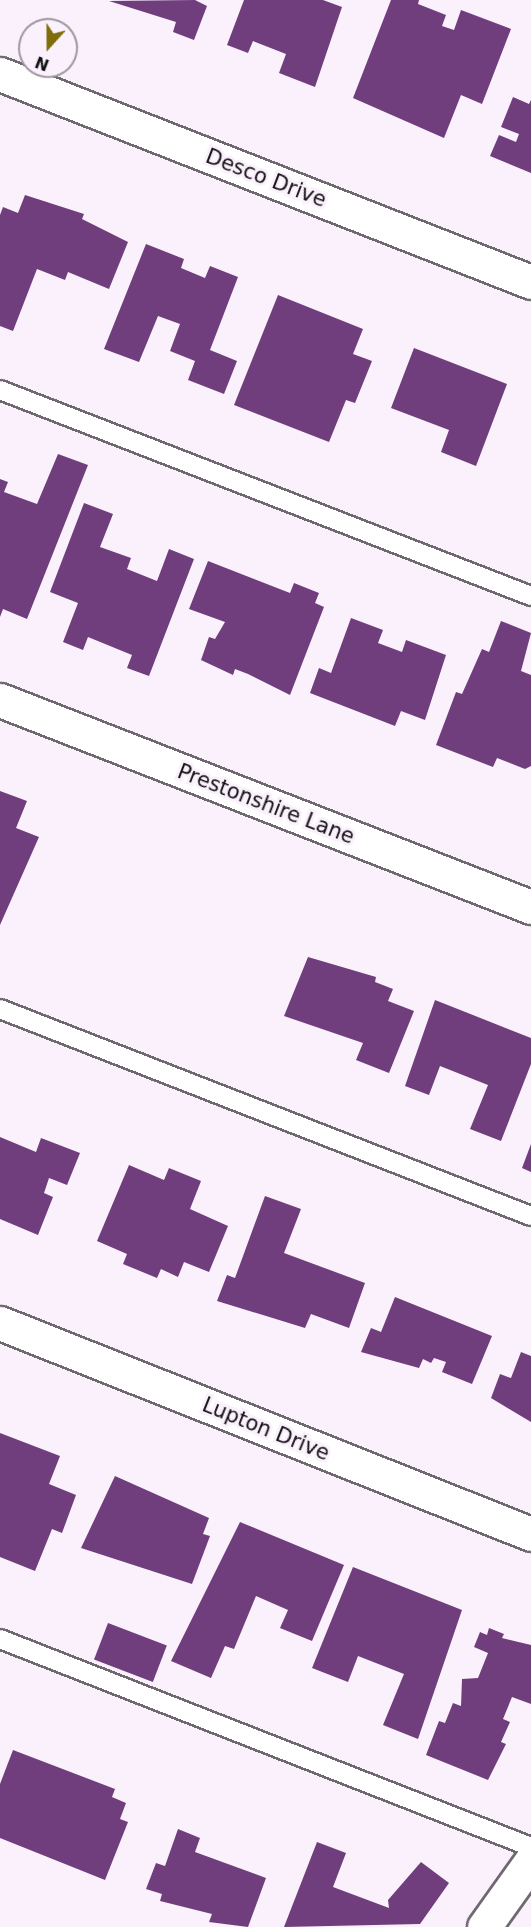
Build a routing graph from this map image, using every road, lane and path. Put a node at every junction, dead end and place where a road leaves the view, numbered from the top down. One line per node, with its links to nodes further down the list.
1 (0, 74): 2 (street, Desco Drive)
2 (531, 282)
3 (0, 390): 4 (lane)
4 (531, 596)
5 (0, 700): 6 (street, Prestonshire Lane)
6 (531, 907)
7 (0, 1009): 8 (lane)
8 (531, 1216)
9 (0, 1323): 10 (street, Lupton Drive)
10 (531, 1534)
11 (0, 1639): 12 (lane)
12 (531, 1847)
13 (531, 1861): 14 (street)
14 (484, 1927)

